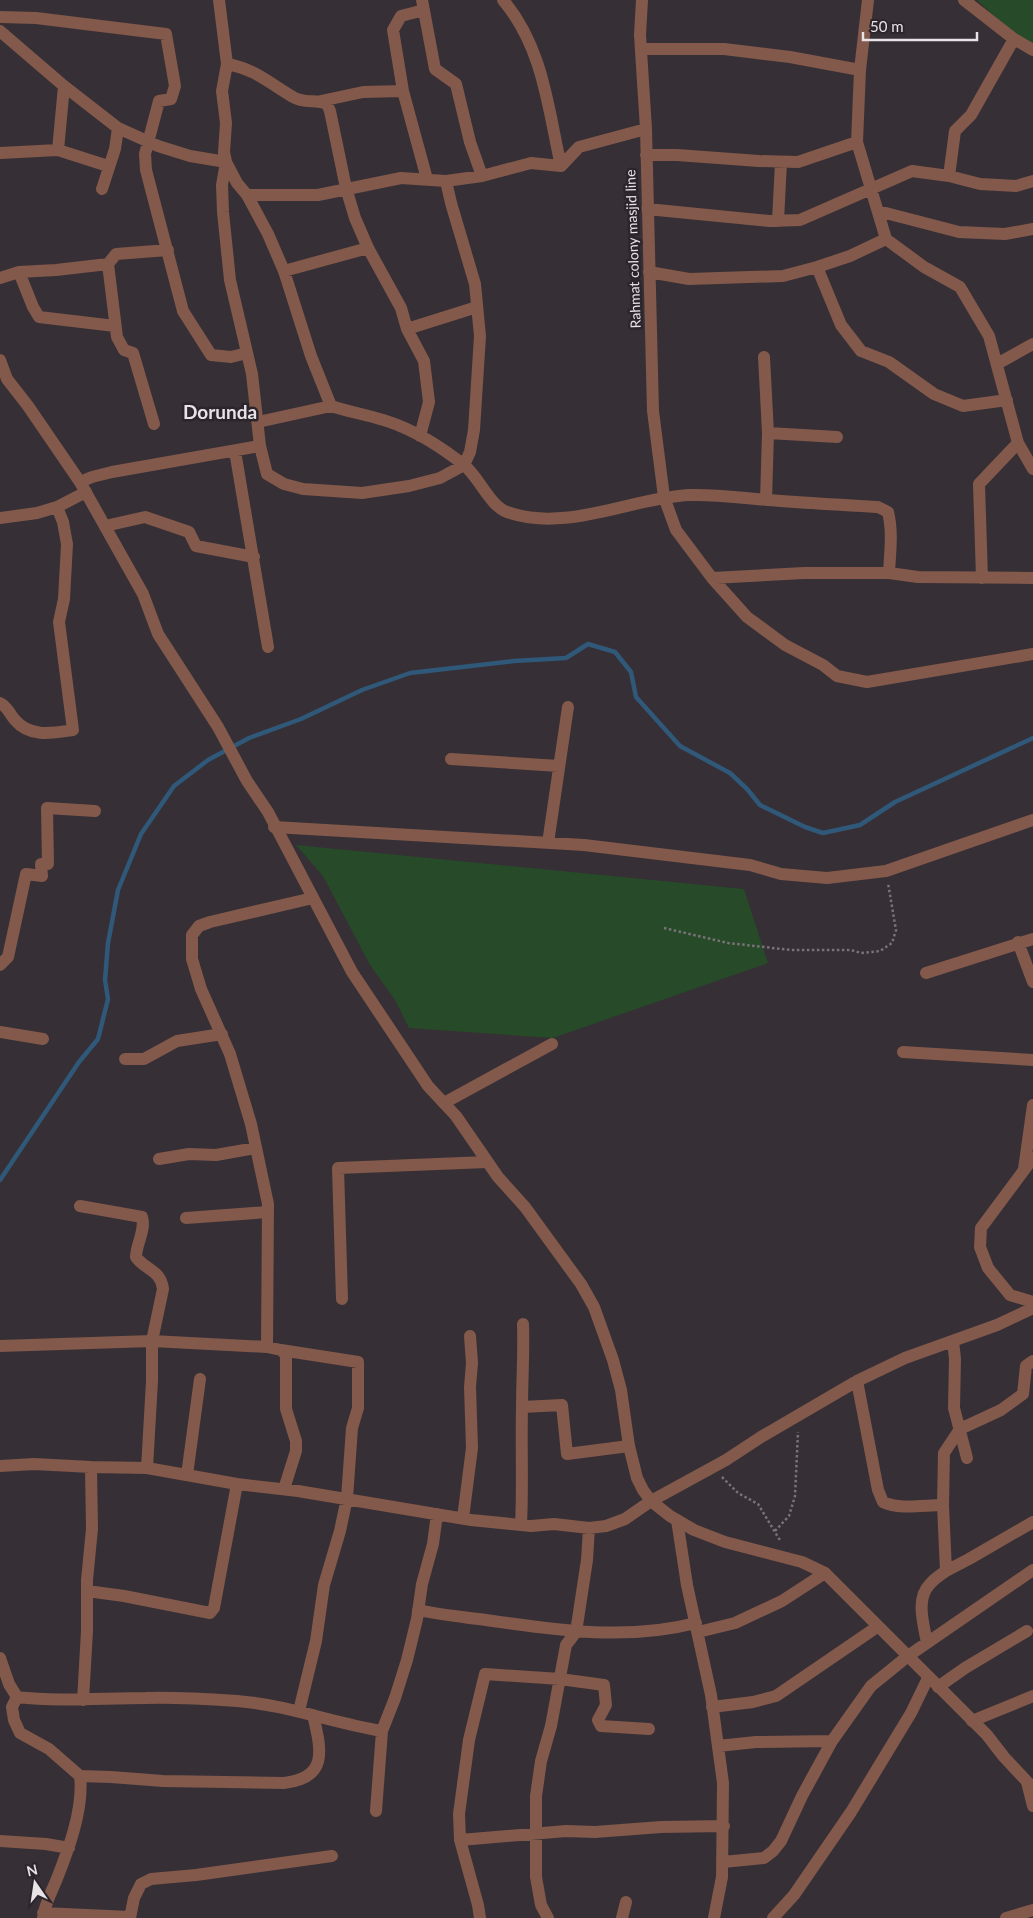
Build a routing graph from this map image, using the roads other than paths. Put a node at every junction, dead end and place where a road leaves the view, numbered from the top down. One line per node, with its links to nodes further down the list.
1 (219, 0): 12 (street)
2 (503, 0): 27 (street)
3 (642, 0): 10 (street, Rahmat colony masjid line)
4 (868, 0): 13 (street)
5 (964, 0): 9 (street)
6 (423, 5): 15 (street); 28 (street)
7 (0, 17): 19 (street)
8 (0, 31): 14 (street)
9 (1014, 39): 11 (street); 29 (street)
10 (641, 49): 13 (street); 18 (street, Rahmat colony masjid line)
11 (1033, 50)
12 (227, 64): 16 (street); 24 (street)
13 (860, 70): 20 (street)
14 (64, 86): 17 (street); 21 (street)
15 (403, 91): 16 (street); 30 (street)
16 (321, 102): 33 (street)
17 (118, 128): 19 (street); 26 (street)
18 (646, 129): 23 (street, Rahmat colony masjid line); 27 (street)
19 (148, 141): 24 (street); 43 (street)
20 (857, 142): 25 (street); 34 (street)
21 (58, 150): 22 (street); 26 (street)
22 (0, 153)
23 (646, 155): 25 (street); 37 (street, Rahmat colony masjid line)
24 (226, 162): 36 (street); 54 (street)
25 (781, 162): 39 (street)
26 (108, 166): 35 (street)
27 (561, 166): 28 (street)
28 (482, 176): 31 (street)
29 (949, 176): 32 (street); 34 (street)
30 (427, 179): 31 (street); 33 (street)
31 (446, 180): 50 (street)
32 (1033, 181)
33 (346, 188): 36 (street); 42 (street)
34 (872, 188): 38 (street); 39 (street)
35 (102, 189)
36 (247, 195): 46 (street)
37 (647, 208): 39 (street); 48 (street, Rahmat colony masjid line)
38 (878, 211): 40 (street); 41 (street)
39 (778, 221)
40 (1033, 229)
41 (886, 239): 45 (street); 57 (street)
42 (368, 248): 46 (street); 52 (street)
43 (168, 250): 44 (street); 54 (street)
44 (108, 264): 47 (street); 51 (street)
45 (817, 267): 48 (street); 58 (street)
46 (284, 271): 59 (street)
47 (19, 272): 49 (street); 51 (street)
48 (649, 272): 71 (street, Rahmat colony masjid line)
49 (0, 278)
50 (477, 307): 52 (street); 68 (street)
51 (116, 326): 61 (street)
52 (407, 329): 63 (street)
53 (1033, 344): 57 (street)
54 (247, 353): 60 (street)
55 (764, 357): 62 (street)
56 (0, 360): 70 (street)
57 (997, 364): 58 (street)
58 (1007, 400): 65 (street)
59 (330, 406): 60 (street); 63 (street)
60 (258, 422): 66 (street)
61 (154, 424)
62 (768, 433): 64 (street); 72 (street)
63 (420, 436): 68 (street)
64 (837, 437)
65 (1018, 443): 69 (street); 79 (street)
66 (260, 446): 67 (street); 68 (street)
67 (235, 451): 70 (street); 76 (street)
68 (464, 465): 71 (street)
69 (1033, 468)
70 (83, 487): 73 (street); 75 (street)
71 (664, 497): 72 (street); 78 (street, Rahmat colony masjid line)
72 (766, 500): 77 (street)
73 (57, 507): 74 (street); 83 (street)
74 (0, 518)
75 (105, 526): 76 (street); 89 (street)
76 (254, 556): 81 (street)
77 (888, 573): 78 (street); 79 (street)
78 (712, 578): 82 (street, Rahmat colony masjid line)
79 (982, 578): 80 (street)
80 (1033, 578)
81 (268, 647)
82 (1033, 654)
83 (0, 703)
84 (568, 707): 86 (street)
85 (451, 759): 86 (street)
86 (559, 766): 90 (street)
87 (95, 810): 94 (street)
88 (1033, 820): 90 (street)
89 (274, 827): 90 (street); 91 (street)
90 (548, 843)
91 (313, 898): 98 (street); 104 (street)
92 (1033, 939): 93 (street)
93 (1018, 942): 95 (street); 96 (street)
94 (0, 965)
95 (926, 973)
96 (1033, 982)
97 (0, 1032): 99 (street)
98 (222, 1034): 102 (street); 106 (street)
99 (43, 1039)
100 (552, 1044): 104 (street)
101 (903, 1052): 103 (street)
102 (125, 1059)
103 (1033, 1060)
104 (444, 1103): 109 (street)
105 (1033, 1105): 110 (street)
106 (256, 1148): 108 (street); 112 (street)
107 (1033, 1158): 110 (street)
108 (159, 1159)
109 (487, 1162): 114 (street); 129 (street)
110 (1024, 1169): 115 (street)
111 (80, 1206): 119 (street)
112 (268, 1212): 113 (street); 122 (street)
113 (186, 1218)
114 (342, 1299)
115 (1033, 1302)
116 (1033, 1308): 120 (street)
117 (523, 1324): 127 (street)
118 (470, 1336): 141 (street)
119 (152, 1341): 121 (street); 122 (street); 133 (street)
120 (952, 1342): 126 (street); 128 (street)
121 (0, 1346)
122 (267, 1347): 123 (street)
123 (281, 1350): 136 (street); 137 (street)
124 (1033, 1361): 128 (street)
125 (200, 1379): 134 (street)
126 (857, 1382): 138 (street); 139 (street)
127 (522, 1407): 129 (street); 144 (street)
128 (960, 1429): 130 (street); 139 (street)
129 (629, 1446): 138 (street)
130 (967, 1458)
131 (0, 1466): 132 (street)
132 (91, 1467): 133 (street); 149 (street)
133 (147, 1468): 134 (street)
134 (187, 1474): 135 (street)
135 (237, 1484): 136 (street); 149 (street)
136 (284, 1489): 137 (street)
137 (347, 1498): 140 (street); 164 (street)
138 (651, 1501): 142 (street); 145 (street)
139 (943, 1505): 147 (street)
140 (436, 1514): 141 (street); 150 (street)
141 (463, 1518): 144 (street)
142 (677, 1520): 148 (street); 152 (street)
143 (1033, 1522): 147 (street)
144 (521, 1525): 145 (street)
145 (589, 1528): 154 (street)
146 (1033, 1570): 155 (street)
147 (946, 1571): 155 (street)
148 (825, 1572): 151 (street); 152 (street)
149 (87, 1591): 162 (street)
150 (418, 1610): 154 (street); 168 (street)
151 (878, 1627): 156 (street); 163 (street)
152 (697, 1628): 154 (street); 163 (street)
153 (1027, 1630): 159 (street)
154 (576, 1632): 158 (street)
155 (927, 1643): 156 (street)
156 (908, 1656): 159 (street); 169 (street)
157 (0, 1658): 161 (street)
158 (560, 1679): 167 (street); 176 (street); 177 (street)
159 (933, 1682): 166 (street); 190 (street)
160 (1033, 1696): 166 (street)
161 (16, 1697): 162 (street); 171 (street)
162 (83, 1700): 164 (street)
163 (712, 1706): 170 (street)
164 (299, 1711): 165 (street)
165 (313, 1715): 168 (street); 171 (street)
166 (972, 1720): 172 (street)
167 (649, 1729)
168 (382, 1731): 174 (street)
169 (832, 1741): 170 (street); 181 (street)
170 (718, 1746): 175 (street)
171 (80, 1776): 179 (street)
172 (1030, 1785): 173 (street)
173 (1033, 1806)
174 (376, 1810)
175 (724, 1826): 176 (street); 181 (street)
176 (536, 1832): 177 (street); 187 (street)
177 (460, 1840): 186 (street)
178 (0, 1841): 179 (street)
179 (69, 1848): 184 (street)
180 (332, 1856): 185 (street)
181 (723, 1862): 189 (street)
182 (626, 1902): 188 (street)
183 (1033, 1910): 191 (street)
184 (43, 1915): 185 (street)
185 (130, 1918)
186 (480, 1918)
187 (548, 1918)
188 (622, 1918)
189 (714, 1918)
190 (773, 1918)
191 (1006, 1918)

